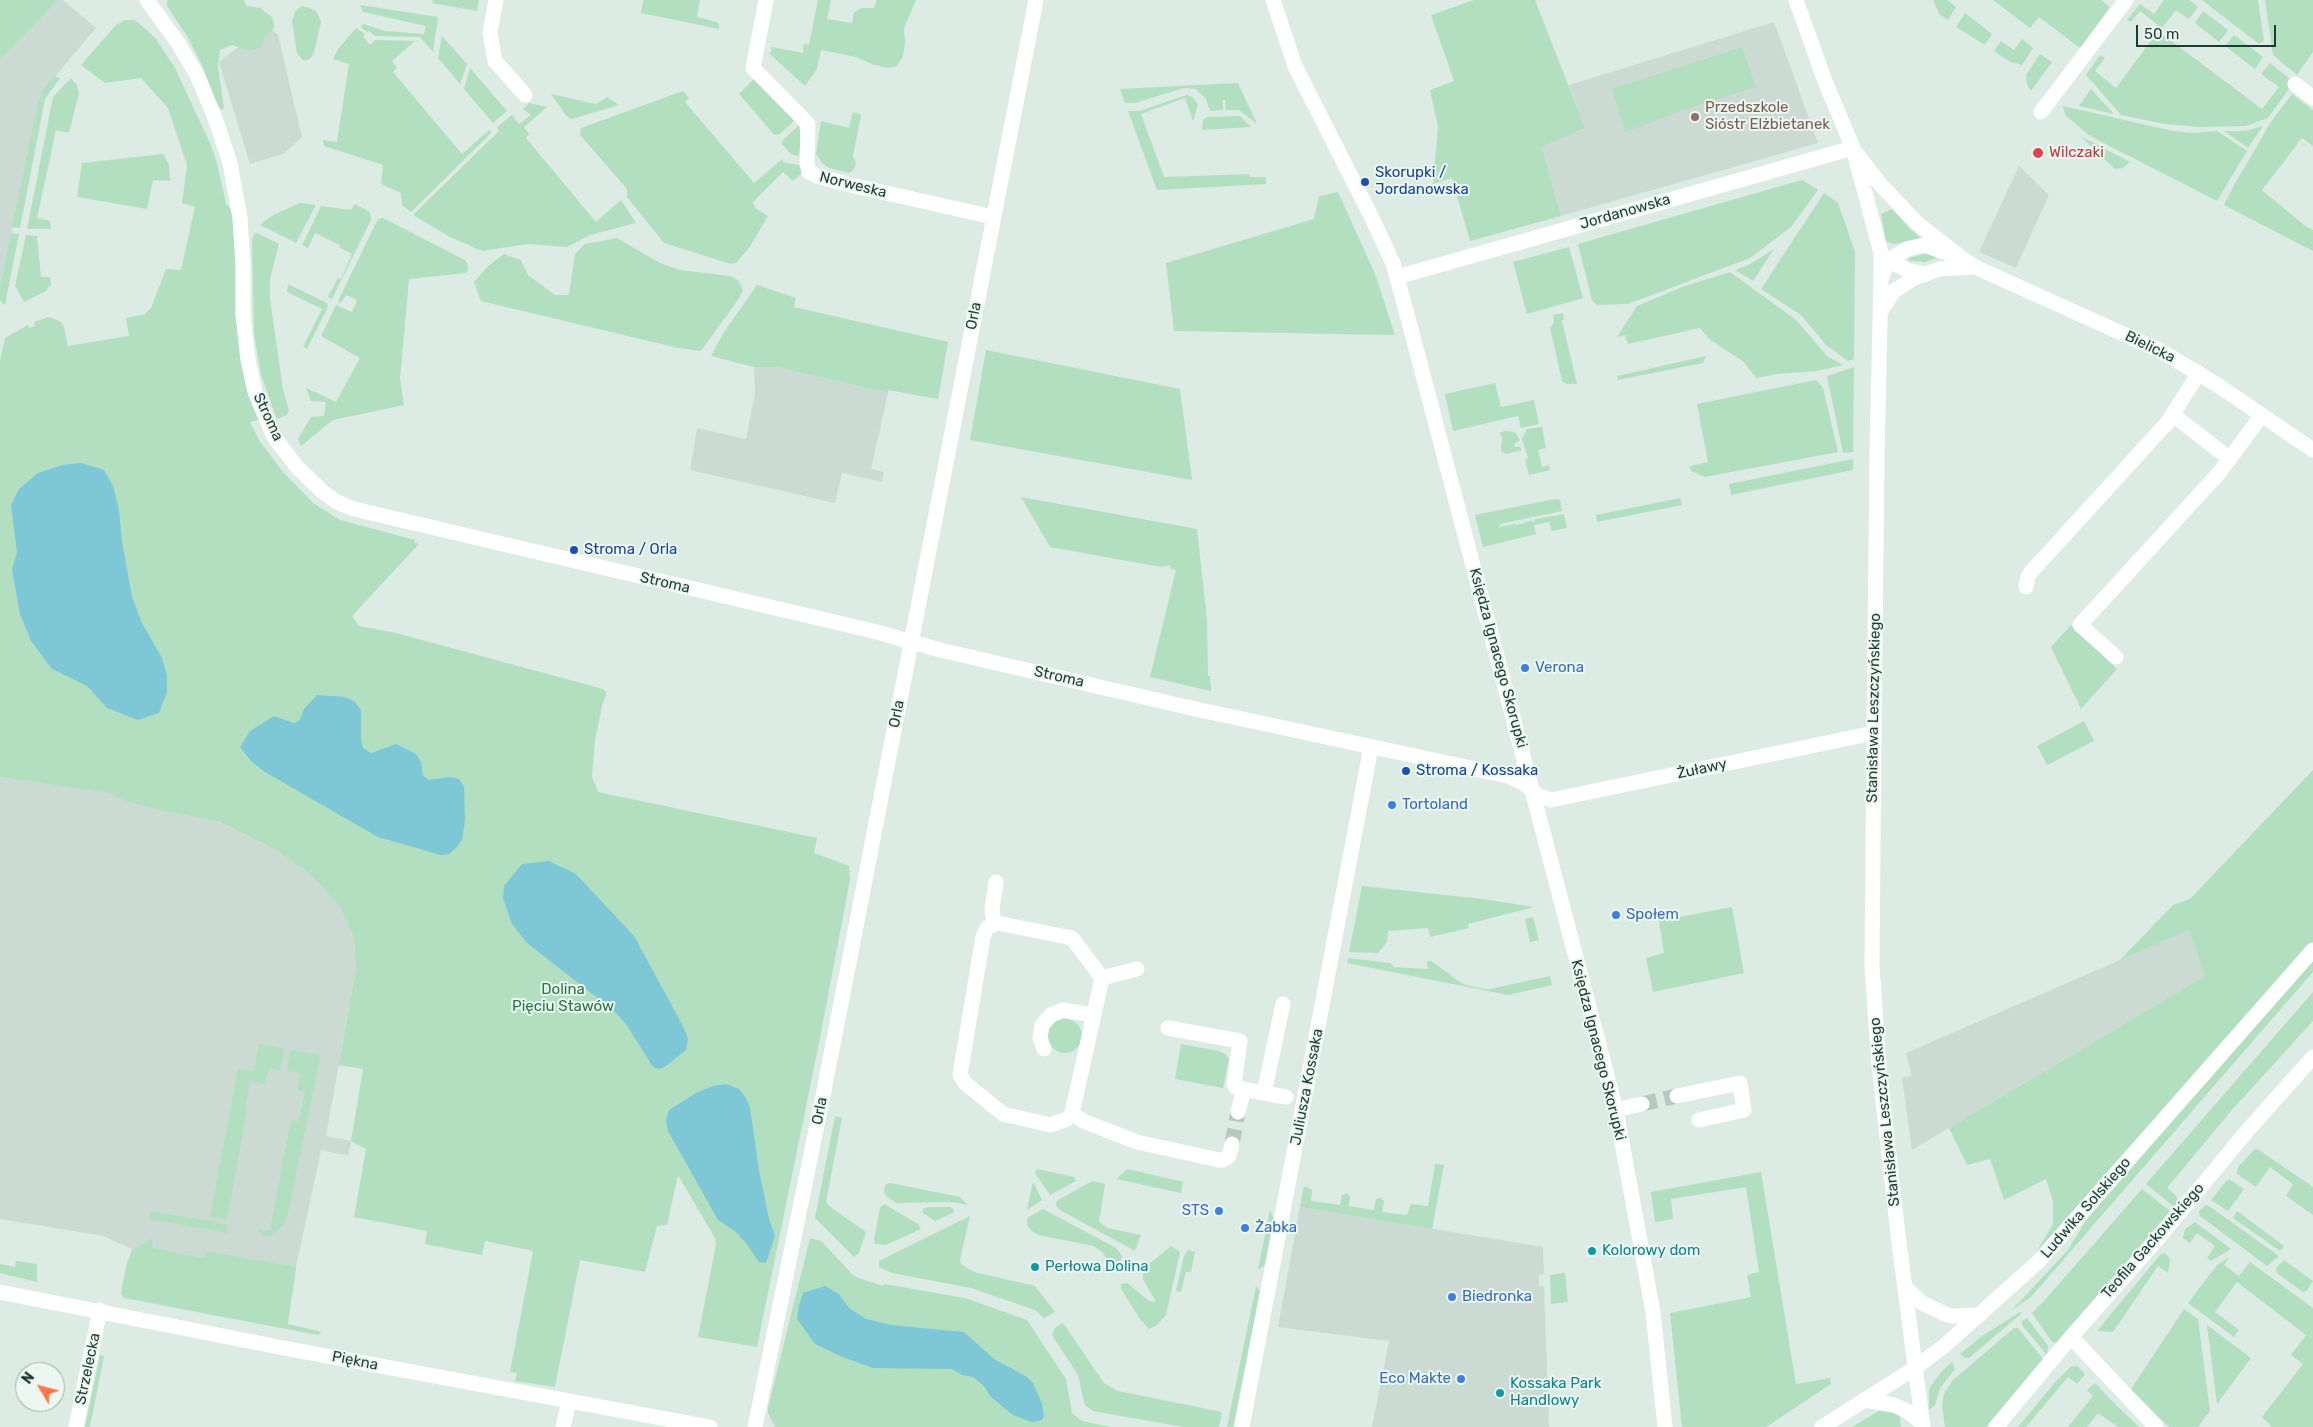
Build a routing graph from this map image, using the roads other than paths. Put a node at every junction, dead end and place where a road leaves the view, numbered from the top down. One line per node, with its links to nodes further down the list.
1 (148, 0): 25 (street, Stroma)
2 (496, 0): 9 (street)
3 (766, 0): 13 (street, Norweska)
4 (1036, 0): 13 (street, Orla)
5 (1272, 0): 17 (street, Księdza Ignacego Skorupki)
6 (1796, 0): 12 (street)
7 (2126, 0): 11 (street)
8 (2295, 84): 10 (street)
9 (524, 95)
10 (2313, 98)
11 (2041, 112)
12 (1853, 148): 14 (street); 15 (street); 17 (street, Jordanowska)
13 (993, 217): 25 (street, Orla)
14 (1885, 257): 15 (street, Bielicka); 16 (street); 18 (street, Stanisława Leszczyńskiego)
15 (1969, 263): 16 (street, Bielicka); 19 (street, Bielicka)
16 (1924, 274): 18 (street, Bielicka)
17 (1397, 277): 29 (street, Księdza Ignacego Skorupki)
18 (1881, 310): 27 (street, Stanisława Leszczyńskiego)
19 (2199, 373): 20 (street); 21 (street, Bielicka)
20 (2172, 415): 23 (street); 24 (street)
21 (2262, 415): 22 (street, Bielicka); 26 (street)
22 (2313, 450)
23 (2221, 452)
24 (2026, 587)
25 (910, 642): 28 (street, Stroma); 62 (street, Orla)
26 (2116, 657)
27 (1874, 733): 29 (street, Żuławy); 50 (street, Stanisława Leszczyńskiego)
28 (1371, 746): 29 (street, Stroma); 63 (street, Juliusza Kossaka)
29 (1532, 790): 45 (street, Księdza Ignacego Skorupki)
30 (996, 882): 31 (street)
31 (994, 924): 34 (street); 47 (street)
32 (2313, 950): 53 (street, Ludwika Solskiego)
33 (1137, 969): 34 (street)
34 (1102, 978): 36 (street)
35 (1283, 1004): 41 (street)
36 (1093, 1015): 38 (street); 47 (street)
37 (1168, 1028): 40 (street)
38 (1044, 1049)
39 (2313, 1057): 54 (street, Teofila Gackowskiego)
40 (1244, 1089): 41 (street); 46 (street)
41 (1264, 1093): 43 (street)
42 (1677, 1096): 48 (street)
43 (1286, 1097)
44 (1642, 1104): 45 (street)
45 (1616, 1110): 64 (street, Księdza Ignacego Skorupki)
46 (1238, 1112)
47 (1072, 1113): 49 (street)
48 (1699, 1120)
49 (1232, 1144)
50 (1905, 1287): 53 (street); 55 (street, Stanisława Leszczyńskiego)
51 (0, 1292): 52 (street, Piękna)
52 (100, 1310): 57 (street, Piękna); 59 (street, Strzelecka)
53 (1980, 1315): 55 (street, Ludwika Solskiego)
54 (2070, 1336): 66 (street, Teofila Gackowskiego); 67 (street)
55 (1915, 1368): 56 (street, Ludwika Solskiego); 58 (street, Stanisława Leszczyńskiego)
56 (1864, 1400): 58 (street); 65 (street, Ludwika Solskiego)
57 (569, 1401): 60 (street); 61 (street, Piękna)
58 (1922, 1425)
59 (76, 1427)
60 (563, 1427)
61 (710, 1427)
62 (755, 1427)
63 (1242, 1427)
64 (1666, 1427)
65 (1822, 1427)
66 (1996, 1427)
67 (2156, 1427)

